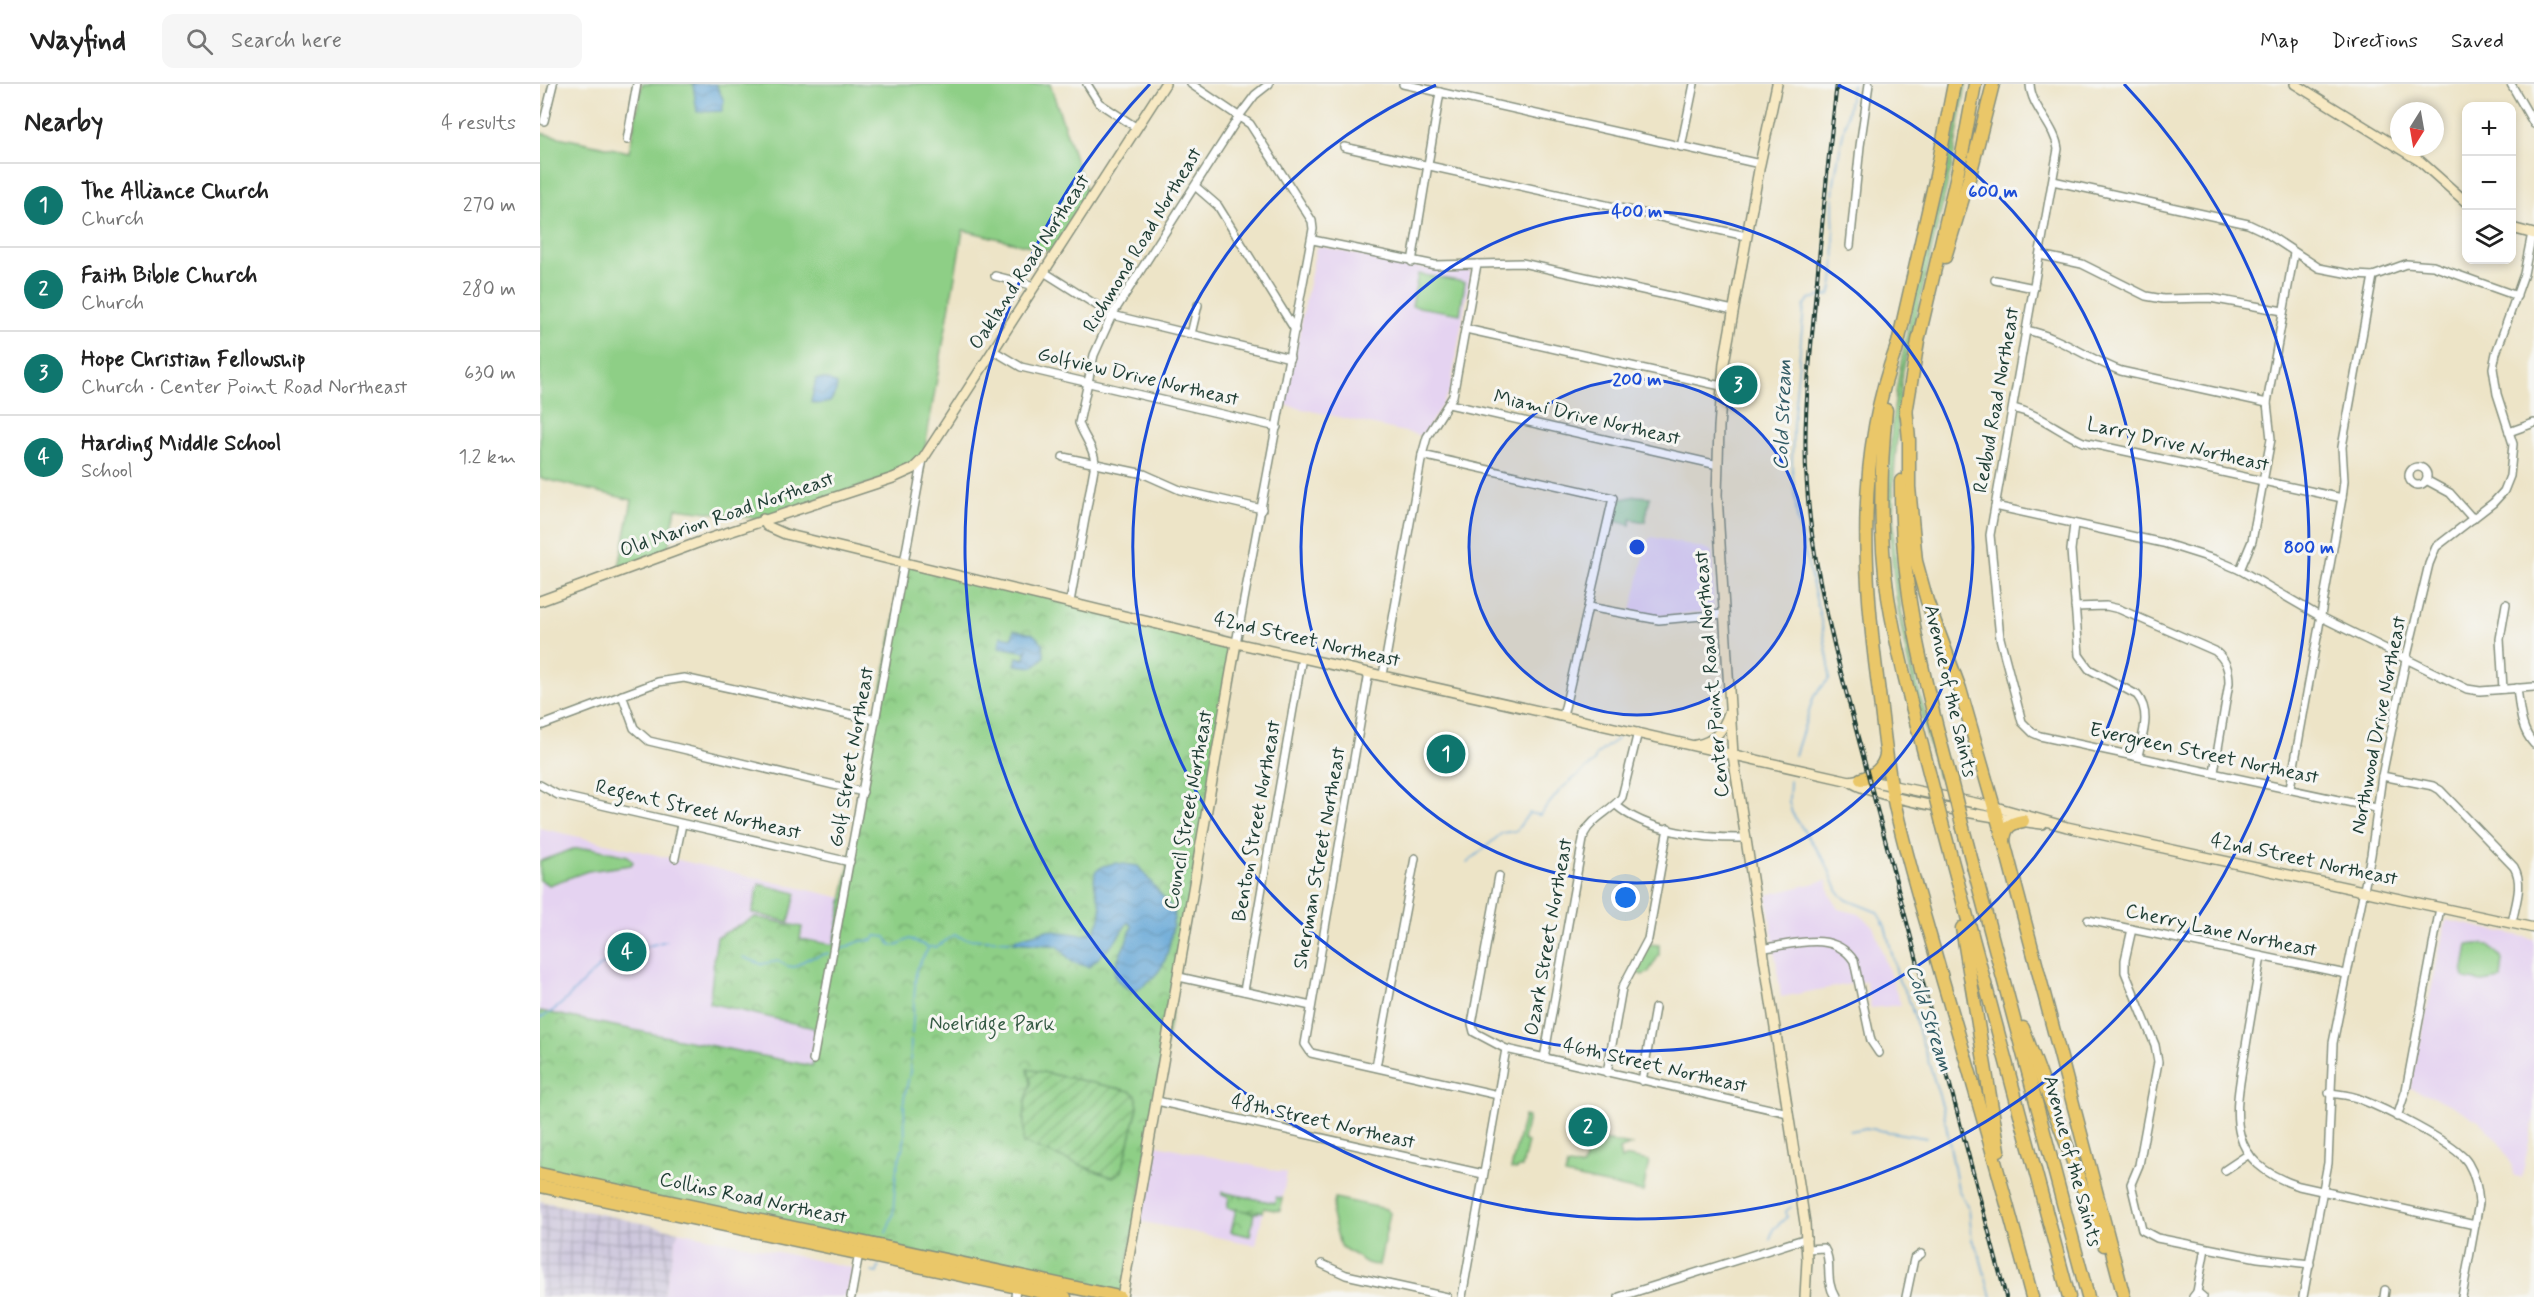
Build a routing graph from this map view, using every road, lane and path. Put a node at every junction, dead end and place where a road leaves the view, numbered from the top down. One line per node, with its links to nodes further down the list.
1 (553, 84): 20 (street)
2 (637, 84): 23 (street)
3 (1087, 84): 22 (street)
4 (1166, 84): 22 (main road, Oakland Road Northeast)
5 (1191, 84): 19 (street)
6 (1269, 84): 19 (street, Richmond Road Northeast)
7 (1403, 84): 18 (street)
8 (1694, 84): 25 (street)
9 (1778, 84): 28 (main road, Center Point Road Northeast)
10 (1869, 84): 36 (street)
11 (1946, 84): 26 (highway)
12 (1954, 84): 26 (highway, Avenue of the Saints)
13 (1975, 84): 46 (highway, Avenue of the Saints)
14 (1993, 84): 46 (highway)
15 (2030, 84): 29 (street, Redbud Road Northeast)
16 (2295, 84): 31 (main road)
17 (2511, 84): 21 (street)
18 (1440, 92): 25 (street); 27 (street)
19 (1240, 115): 30 (street, Richmond Road Northeast); 35 (street)
20 (544, 121)
21 (2534, 124)
22 (1137, 128): 41 (main road, Oakland Road Northeast)
23 (627, 140)
24 (1344, 147): 27 (street)
25 (1681, 147): 28 (street)
26 (1942, 147): 57 (highway, Avenue of the Saints)
27 (1428, 164): 34 (street); 39 (street)
28 (1760, 164): 34 (main road, Center Point Road Northeast)
29 (2053, 181): 37 (street); 38 (street, Redbud Road Northeast)
30 (1195, 186): 52 (street, Richmond Road Northeast); 54 (street)
31 (2462, 198)
32 (2516, 229): 33 (main road)
33 (2533, 234): 48 (street, Northwood Drive Northeast)
34 (1746, 236): 50 (main road, Center Point Road Northeast)
35 (1313, 240): 39 (street); 54 (street, Council Street Northeast)
36 (1850, 246)
37 (2294, 253): 43 (street); 51 (street)
38 (2040, 255): 47 (street, Redbud Road Northeast); 51 (street)
39 (1412, 262): 40 (street)
40 (1477, 264): 50 (street); 53 (street)
41 (1044, 272): 45 (main road, Oakland Road Northeast); 52 (street)
42 (996, 276): 45 (street)
43 (2373, 276): 48 (street); 76 (street)
44 (1995, 280): 47 (street)
45 (1035, 286): 58 (main road, Oakland Road Northeast)
46 (1930, 288): 64 (highway, Avenue of the Saints)
47 (2034, 288): 55 (street, Redbud Road Northeast)
48 (2517, 296): 68 (street, Northwood Drive Northeast)
49 (1198, 304): 56 (street)
50 (1733, 310): 61 (main road, Center Point Road Northeast)
51 (2283, 311): 62 (street)
52 (1112, 315): 56 (street); 60 (street, Richmond Road Northeast)
53 (1466, 329): 61 (street); 63 (street)
54 (1296, 330): 59 (street, Council Street Northeast)
55 (2026, 330): 62 (street); 65 (street, Redbud Road Northeast)
56 (1191, 334): 59 (street)
57 (1897, 346): 108 (highway); 129 (highway, Avenue of the Saints, bridge)
58 (994, 351): 60 (street, Golfview Drive Northeast); 71 (main road, Oakland Road Northeast)
59 (1290, 358): 67 (street, Council Street Northeast)
60 (1088, 382): 67 (street, Golfview Drive Northeast); 72 (street, Richmond Road Northeast)
61 (1721, 386): 73 (main road, Center Point Road Northeast)
62 (2267, 403): 75 (street)
63 (1449, 404): 69 (street); 73 (street, Miami Drive Northeast)
64 (1906, 407): 120 (highway); 140 (highway, Avenue of the Saints, bridge)
65 (2013, 408): 75 (street, Larry Drive Northeast); 77 (street, Redbud Road Northeast)
66 (2534, 423): 68 (street)
67 (1277, 427): 78 (street, Council Street Northeast)
68 (2509, 432): 80 (street, Northwood Drive Northeast)
69 (1422, 454): 87 (street); 95 (street)
70 (1064, 457): 72 (street)
71 (923, 459): 79 (main road, Old Marion Road Northeast); 82 (street, Golf Street Northeast)
72 (1095, 463): 78 (street); 85 (street)
73 (1718, 465): 89 (main road, Center Point Road Northeast)
74 (2426, 480): 80 (street)
75 (2263, 482): 76 (street, Larry Drive Northeast); 83 (street)
76 (2342, 498): 90 (street)
77 (1995, 506): 81 (street); 104 (street, Redbud Road Northeast)
78 (1262, 509): 91 (street, Council Street Northeast)
79 (763, 519): 82 (main road, 42nd Street Northeast); 84 (main road, Old Marion Road Northeast)
80 (2472, 519): 93 (street, Northwood Drive Northeast)
81 (2074, 524): 83 (street); 88 (street)
82 (905, 562): 85 (main road, 42nd Street Northeast); 102 (street, Golf Street Northeast)
83 (2241, 570): 90 (street)
84 (540, 601)
85 (1070, 602): 91 (main road, 42nd Street Northeast)
86 (2506, 604): 98 (street)
87 (1589, 607): 89 (street); 101 (street)
88 (2075, 607): 110 (street); 111 (street)
89 (1723, 614): 100 (main road, Center Point Road Northeast)
90 (2321, 617): 93 (street); 115 (street)
91 (1236, 643): 92 (main road, 42nd Street Northeast); 142 (main road, Council Street Northeast)
92 (1302, 657): 94 (main road, 42nd Street Northeast); 143 (street, Benton Street Northeast)
93 (2406, 660): 98 (street); 112 (street, Northwood Drive Northeast)
94 (1370, 672): 95 (main road, 42nd Street Northeast); 144 (street, Sherman Street Northeast)
95 (1383, 675): 101 (main road, 42nd Street Northeast)
96 (2534, 687): 97 (street)
97 (2517, 688): 98 (street); 106 (street)
98 (2503, 689)
99 (622, 695): 102 (street); 103 (street); 117 (street)
100 (1730, 711): 107 (main road); 109 (main road, Center Point Road Northeast)
101 (1563, 716): 105 (main road, 42nd Street Northeast)
102 (876, 720): 117 (street, Golf Street Northeast)
103 (540, 726)
104 (2026, 727): 110 (street, Evergreen Street Northeast)
105 (1638, 732): 107 (main road, 42nd Street Northeast); 118 (street)
106 (2534, 744)
107 (1693, 745): 109 (main road, 42nd Street Northeast)
108 (1887, 751): 113 (highway); 116 (highway)
109 (1733, 755): 113 (main road, 42nd Street Northeast); 125 (main road, Center Point Road Northeast)
110 (2138, 756): 111 (street, Evergreen Street Northeast)
111 (2214, 772): 115 (street, Evergreen Street Northeast)
112 (2382, 776): 119 (street, Northwood Drive Northeast); 135 (street)
113 (1856, 780): 116 (main road, 42nd Street Northeast)
114 (540, 786): 122 (street, Regent Street Northeast)
115 (2290, 788): 119 (street, Evergreen Street Northeast)
116 (1892, 790): 120 (main road, 42nd Street Northeast); 164 (highway)
117 (863, 792): 130 (street, Golf Street Northeast)
118 (1616, 805): 124 (street); 148 (street, Ozark Street Northeast)
119 (2376, 808): 132 (street, Northwood Drive Northeast)
120 (1995, 812): 121 (main road, 42nd Street Northeast); 123 (main road, 42nd Street Northeast); 126 (highway)
121 (2023, 821): 123 (main road, 42nd Street Northeast); 126 (highway)
122 (682, 824): 127 (street); 130 (street, Regent Street Northeast)
123 (2067, 827): 132 (main road, 42nd Street Northeast)
124 (1668, 828): 125 (street); 151 (street)
125 (1746, 838): 138 (main road, Center Point Road Northeast)
126 (2004, 842): 175 (highway)
127 (675, 858)
128 (1415, 858): 150 (street)
129 (1951, 861): 164 (highway); 187 (highway, Avenue of the Saints)
130 (850, 862): 149 (street, Golf Street Northeast)
131 (1499, 876): 146 (street, 46th Street Northeast)
132 (2364, 892): 133 (main road, 42nd Street Northeast); 141 (street, Northwood Drive Northeast)
133 (2440, 908): 135 (main road, 42nd Street Northeast); 157 (street)
134 (2088, 920): 137 (street, Cherry Lane Northeast)
135 (2512, 923): 136 (main road, 42nd Street Northeast)
136 (2534, 928)
137 (2132, 929): 139 (street, Cherry Lane Northeast); 167 (street)
138 (1765, 948): 147 (street); 156 (main road, Center Point Road Northeast)
139 (2261, 956): 141 (street, Cherry Lane Northeast); 158 (street)
140 (2003, 974): 175 (highway); 188 (highway, Avenue of the Saints)
141 (2346, 974): 153 (street, Northwood Drive Northeast)
142 (1179, 977): 143 (street); 155 (main road, Council Street Northeast)
143 (1244, 991): 144 (street)
144 (1311, 1006): 150 (street, Sherman Street Northeast)
145 (1655, 1008): 152 (street)
146 (1506, 1049): 148 (street, 46th Street Northeast); 154 (street, Ozark Street Northeast)
147 (1880, 1053)
148 (1544, 1058): 151 (street, 46th Street Northeast)
149 (813, 1060)
150 (1376, 1068): 154 (street)
151 (1607, 1073): 152 (street, 46th Street Northeast)
152 (1642, 1081): 156 (street, 46th Street Northeast)
153 (2330, 1093): 157 (street); 163 (street, Northwood Drive Northeast)
154 (1498, 1095): 161 (street, Ozark Street Northeast)
155 (1157, 1101): 161 (street, 48th Street Northeast); 179 (main road, Council Street Northeast)
156 (1788, 1113): 166 (main road, Center Point Road Northeast)
157 (2397, 1117): 165 (street)
158 (2249, 1154): 159 (street); 163 (street)
159 (2225, 1170)
160 (540, 1174): 171 (highway, Collins Road Northeast)
161 (1483, 1174): 181 (street, Ozark Street Northeast)
162 (540, 1186): 169 (highway, Collins Road Northeast)
163 (2324, 1192): 165 (street); 173 (street, Northwood Drive Northeast)
164 (2010, 1211): 186 (highway)
165 (2475, 1225): 190 (street)
166 (1807, 1238): 168 (main road, Center Point Road Northeast); 182 (street)
167 (2205, 1248): 173 (street); 176 (street)
168 (1807, 1249): 183 (main road, Center Point Road Northeast); 184 (street)
169 (859, 1253): 171 (highway, Collins Road Northeast); 174 (highway, Collins Road Northeast); 177 (street)
170 (1921, 1254): 185 (street)
171 (958, 1261): 179 (highway, Collins Road Northeast)
172 (1322, 1263): 180 (street)
173 (2310, 1263): 189 (street, Northwood Drive Northeast)
174 (1015, 1292): 178 (highway, Collins Road Northeast)
175 (2123, 1295)
176 (2198, 1295)
177 (851, 1297)
178 (1065, 1297)
179 (1121, 1297)
180 (1447, 1297)
181 (1462, 1297)
182 (1619, 1297)
183 (1805, 1297)
184 (1835, 1297)
185 (1906, 1297)
186 (2032, 1297)
187 (2069, 1297)
188 (2088, 1297)
189 (2303, 1297)
190 (2462, 1297)

